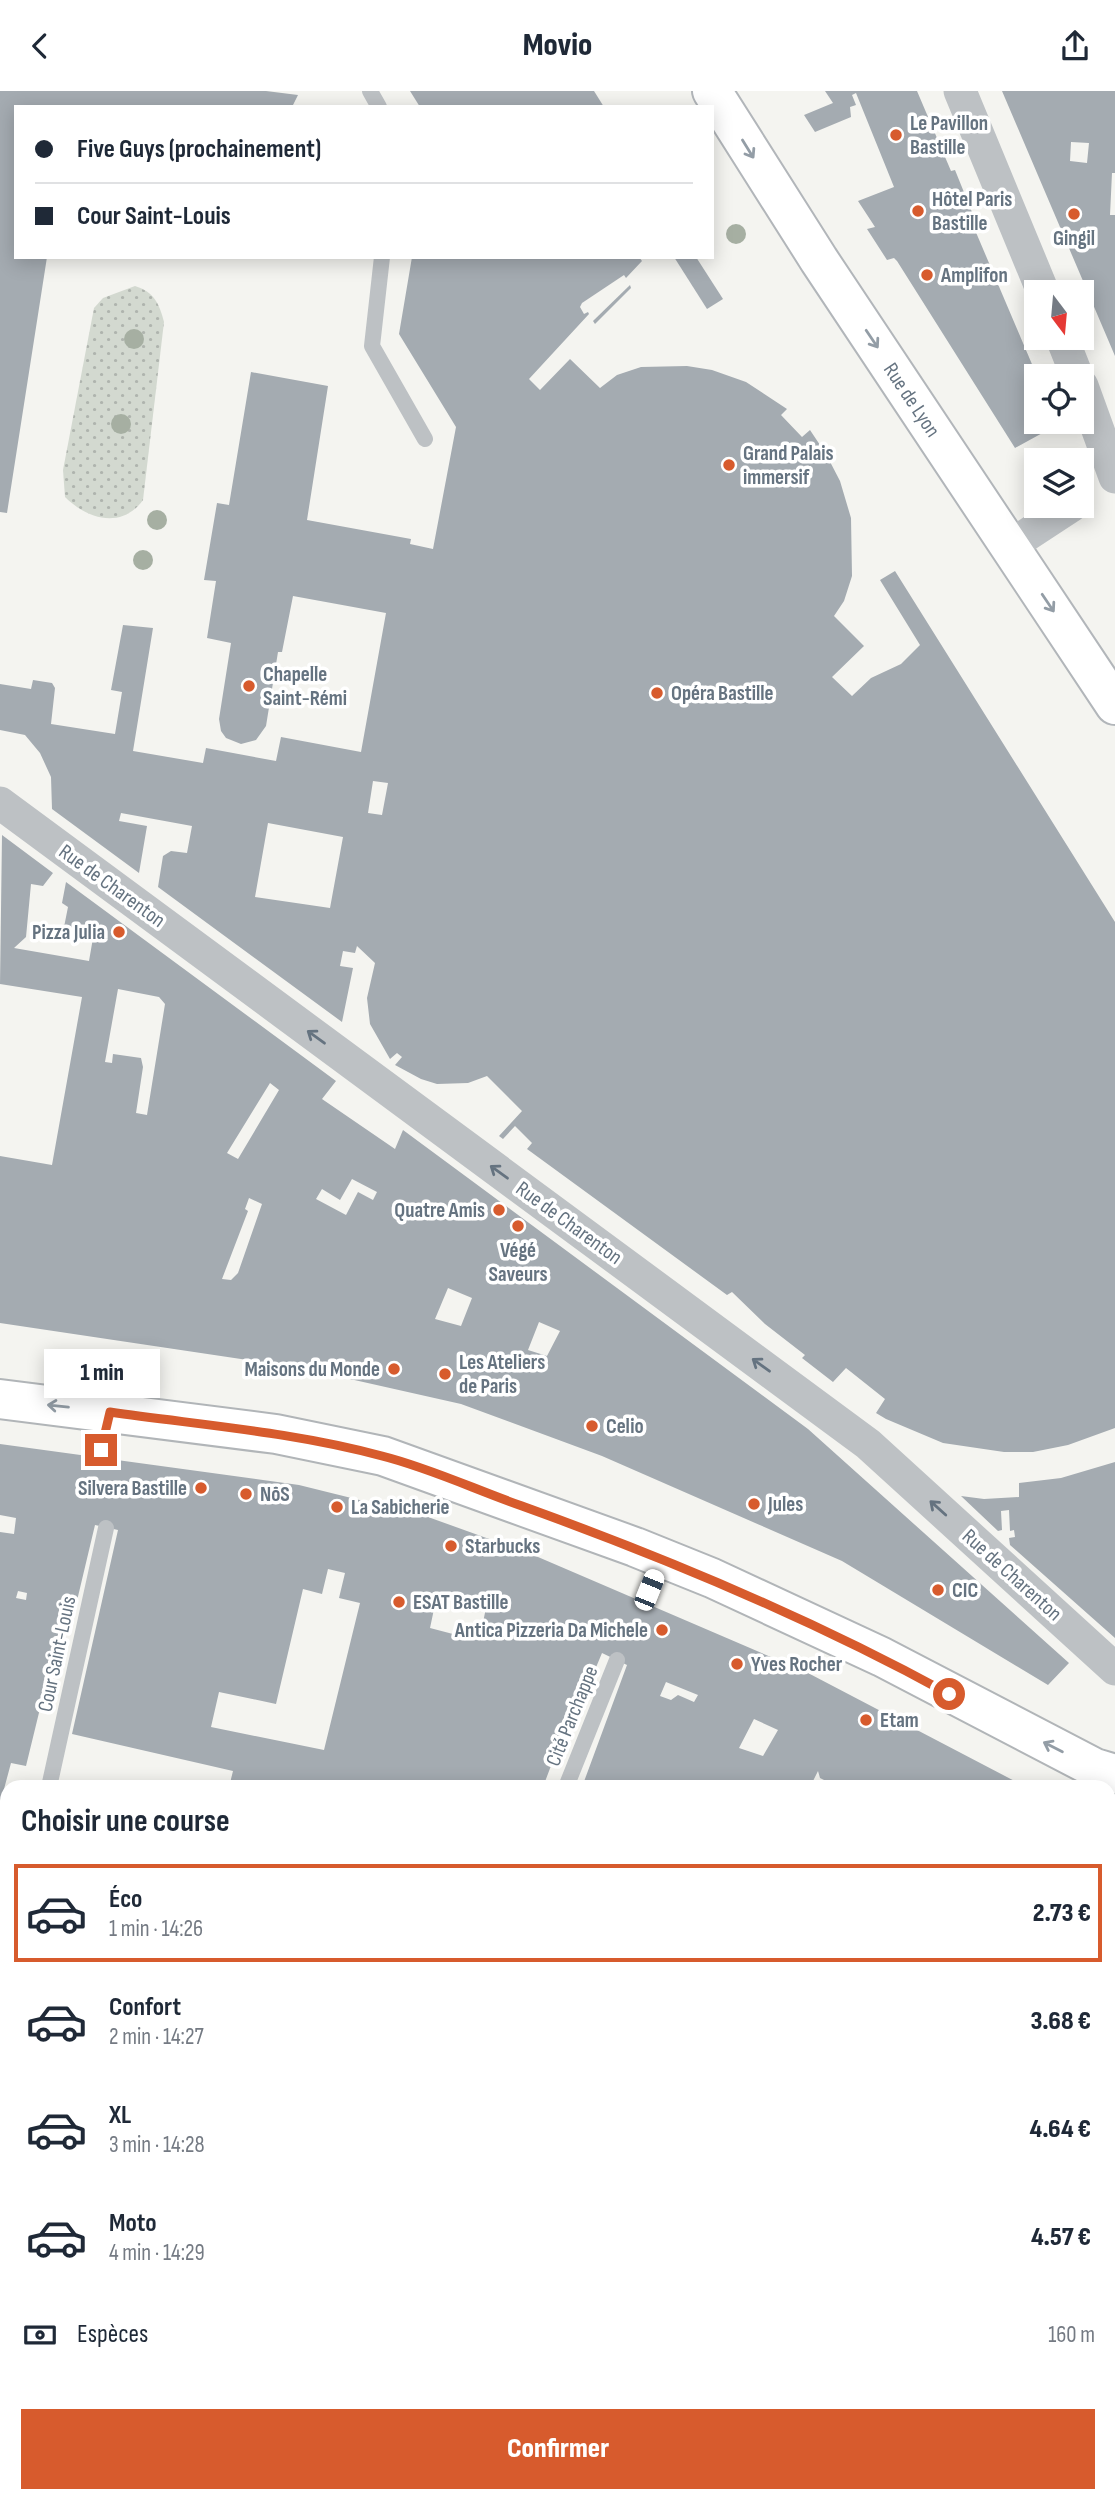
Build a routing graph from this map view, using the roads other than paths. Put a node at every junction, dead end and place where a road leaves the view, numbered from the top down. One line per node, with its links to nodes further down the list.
1 (712, 91): 11 (main road, Rue de Lyon, one-way to 11)
2 (960, 91): 4 (street)
3 (382, 259): 6 (lane)
4 (1038, 280)
5 (1094, 419): 7 (street)
6 (425, 439)
7 (1115, 477)
8 (1115, 484): 9 (street)
9 (1094, 494)
10 (1053, 518): 11 (street)
11 (1010, 546): 12 (main road, Rue de Lyon, one-way to 12)
12 (1115, 705)
13 (0, 803): 21 (street, Rue de Charenton, one-way to 13)
14 (0, 1399): 15 (main road, one-way to 14)
15 (110, 1412): 16 (lane); 18 (main road)
16 (100, 1457)
17 (106, 1528): 23 (lane, Cour Saint-Louis)
18 (663, 1558): 19 (lane); 22 (main road, one-way to 18)
19 (644, 1602)
20 (617, 1660): 24 (lane, Cité Parchappe)
21 (1115, 1669)
22 (1115, 1774)
23 (51, 1780)
24 (569, 1780)

